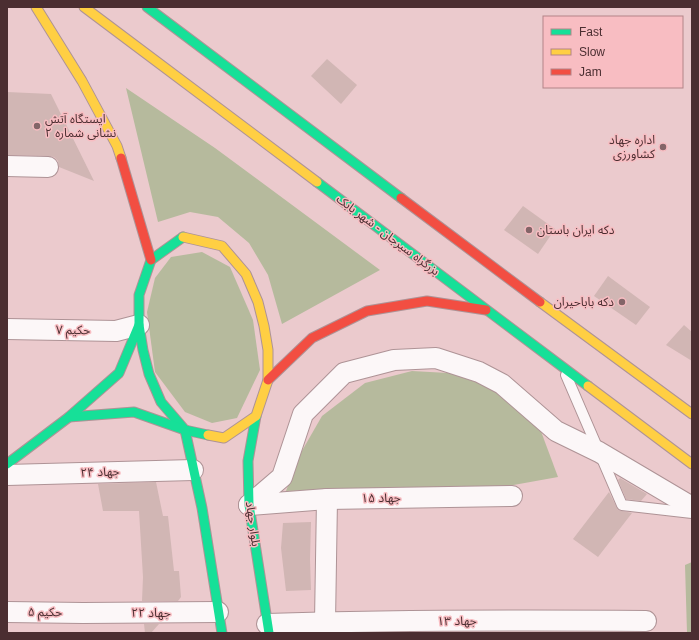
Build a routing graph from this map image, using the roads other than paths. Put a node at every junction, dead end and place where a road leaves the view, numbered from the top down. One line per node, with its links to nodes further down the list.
1 (36, 7): 6 (main road)
2 (84, 7): 7 (main road, بزرگراه سیرجان - شهر بابک)
3 (147, 7): 12 (main road)
4 (7, 166): 5 (street)
5 (48, 167)
6 (151, 260): 8 (main road); 11 (main road)
7 (488, 310): 10 (main road, بزرگراه سیرجان - شهر بابک); 11 (main road)
8 (139, 325): 9 (street, حکیم ۷); 14 (main road); 15 (main road)
9 (7, 328)
10 (562, 366): 16 (lane); 18 (main road, بزرگراه سیرجان - شهر بابک)
11 (268, 380): 13 (main road, بلوار جهاد)
12 (691, 410)
13 (256, 416): 15 (main road); 23 (main road, بلوار جهاد)
14 (69, 417): 15 (main road); 17 (main road)
15 (185, 430): 19 (main road)
16 (599, 452): 23 (street); 24 (street); 25 (lane)
17 (7, 464)
18 (692, 464)
19 (193, 470): 20 (street, جهاد ۲۴); 27 (main road)
20 (7, 475)
21 (512, 496): 22 (street, جهاد ۱۵)
22 (327, 499): 23 (street, جهاد ۱۵); 29 (street)
23 (249, 505): 32 (main road, بلوار جهاد)
24 (692, 507)
25 (692, 514)
26 (7, 612): 28 (street, حکیم ۵)
27 (218, 612): 28 (street, جهاد ۲۲); 33 (main road)
28 (83, 613)
29 (325, 622): 31 (street, جهاد ۱۳); 32 (street, جهاد ۱۳)
30 (646, 622): 31 (street, جهاد ۱۳)
31 (532, 627)
32 (268, 629)
33 (222, 633)

